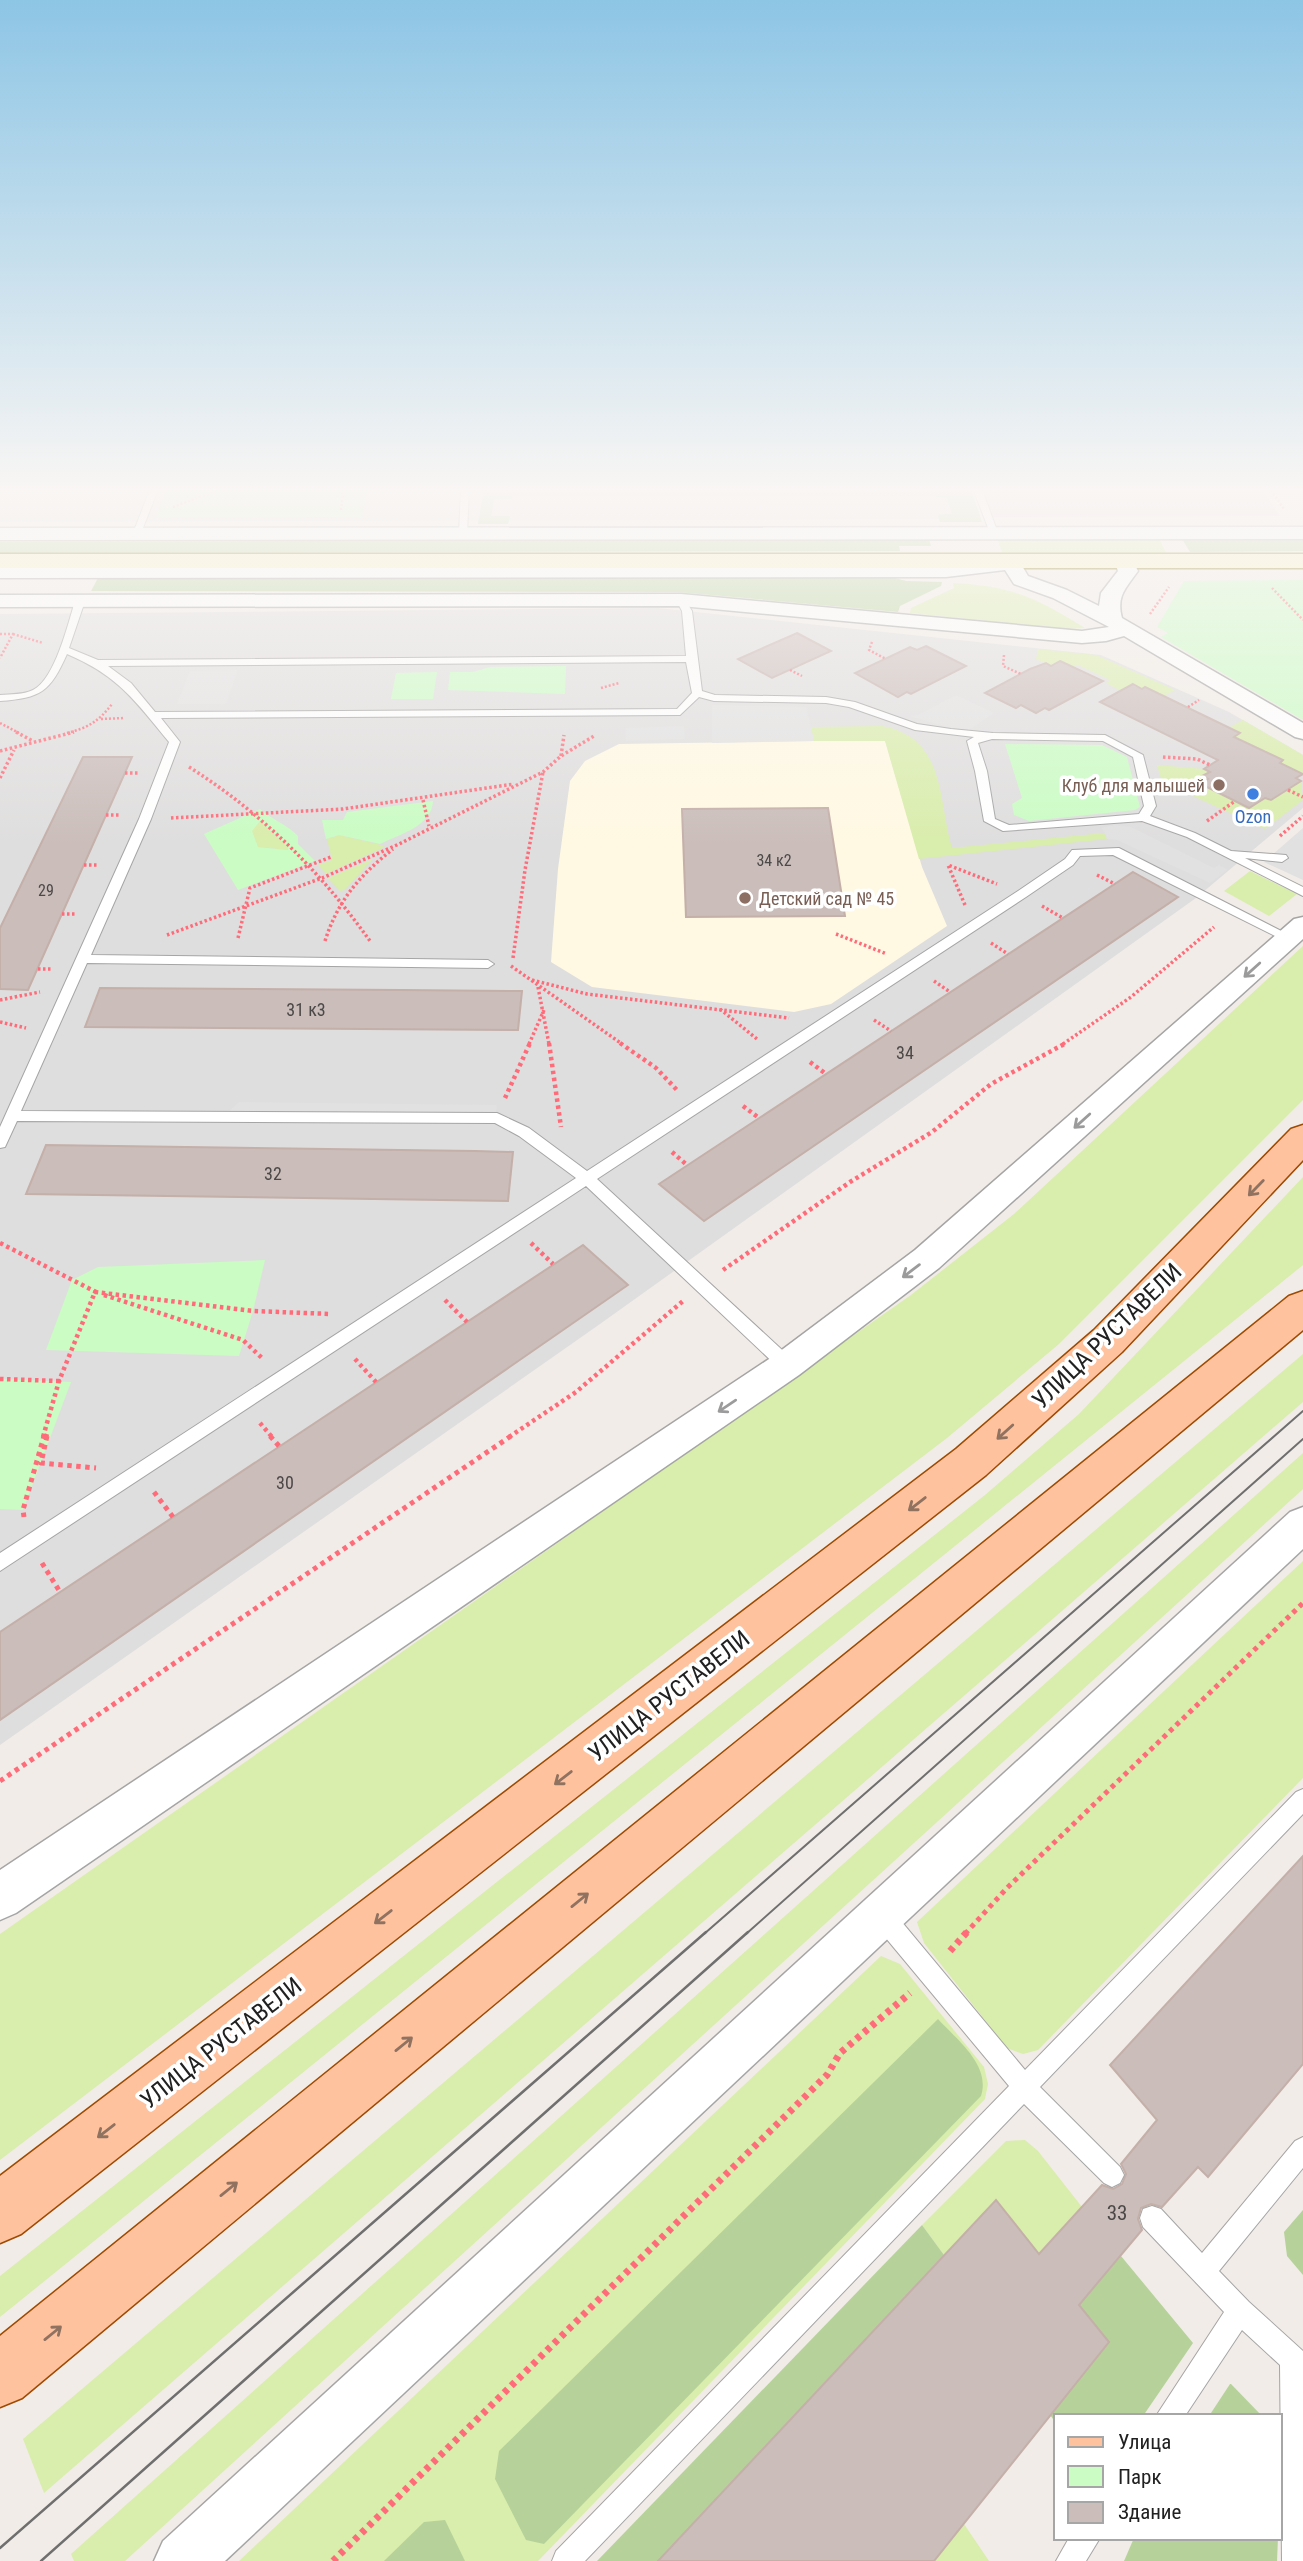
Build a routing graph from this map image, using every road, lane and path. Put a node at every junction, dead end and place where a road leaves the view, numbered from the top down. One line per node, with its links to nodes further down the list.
1 (78, 607): 14 (lane)
2 (685, 607): 16 (lane)
3 (750, 607): 9 (street)
4 (1088, 607): 9 (street)
5 (1116, 607): 9 (street)
6 (1146, 607): 9 (path)
7 (1290, 607): 8 (path)
8 (1303, 620)
9 (1128, 624): 27 (street)
10 (0, 634): 11 (path)
11 (13, 634): 12 (path); 15 (path)
12 (27, 638)
13 (1004, 647): 18 (path)
14 (64, 649): 17 (lane); 21 (lane)
15 (0, 658)
16 (691, 659): 17 (lane); 20 (lane)
17 (97, 663): 19 (lane)
18 (1021, 674)
19 (127, 685): 23 (lane); 25 (path)
20 (696, 693): 22 (lane); 28 (lane)
21 (0, 698)
22 (618, 713): 23 (lane); 35 (path)
23 (152, 715): 33 (lane)
24 (131, 718): 25 (path)
25 (101, 719): 29 (path)
26 (0, 723): 29 (path)
27 (1303, 732)
28 (993, 736): 32 (lane); 43 (lane)
29 (34, 741): 30 (path)
30 (14, 750): 31 (path); 36 (path)
31 (0, 751)
32 (1138, 755): 34 (path); 43 (lane)
33 (169, 757): 42 (path); 44 (lane)
34 (1210, 765)
35 (544, 772): 37 (path); 68 (path)
36 (0, 778)
37 (521, 783): 40 (path); 45 (path)
38 (1288, 790): 39 (path)
39 (1303, 797)
40 (423, 800): 42 (path); 45 (path)
41 (1235, 801): 46 (path)
42 (258, 817): 44 (path); 51 (path)
43 (1143, 817): 46 (lane)
44 (145, 818): 62 (lane)
45 (429, 827): 47 (path)
46 (1191, 835): 48 (lane)
47 (399, 844): 52 (path); 55 (path)
48 (1222, 851): 50 (lane); 53 (lane)
49 (331, 857): 51 (path)
50 (1282, 858)
51 (309, 865): 52 (path); 56 (path)
52 (322, 878): 55 (path); 56 (path)
53 (1303, 892)
54 (1022, 894): 57 (lane); 58 (lane); 58 (path)
55 (340, 900): 64 (path); 65 (path)
56 (247, 908): 61 (path); 63 (path)
57 (1234, 910): 59 (lane); 84 (path)
58 (974, 925): 67 (lane)
59 (1296, 931): 89 (street, one-way to 89)
60 (836, 934): 67 (path)
61 (162, 937)
62 (83, 959): 63 (lane); 70 (lane)
63 (234, 961): 64 (lane)
64 (319, 962): 65 (lane)
65 (384, 962): 66 (lane)
66 (488, 964)
67 (914, 965): 74 (lane)
68 (532, 980): 69 (path); 72 (path)
69 (538, 986): 73 (path); 76 (path)
70 (70, 989): 71 (path); 77 (lane)
71 (0, 1000)
72 (719, 1008): 74 (path); 75 (path)
73 (544, 1009): 78 (path); 81 (path)
74 (828, 1020): 75 (lane)
75 (777, 1055): 82 (lane)
76 (680, 1094)
77 (12, 1116): 78 (lane); 80 (lane)
78 (497, 1118): 81 (lane)
79 (1303, 1138): 105 (main road, УЛИЦА РУСТАВЕЛИ, one-way to 105)
80 (0, 1143)
81 (567, 1166): 82 (lane)
82 (587, 1178): 84 (lane); 87 (lane)
83 (0, 1244): 85 (path)
84 (702, 1285): 89 (lane); 97 (path)
85 (95, 1292): 87 (path); 88 (path); 91 (path)
86 (1303, 1307): 110 (main road, one-way to 86)
87 (378, 1315): 92 (lane)
88 (243, 1340)
89 (788, 1365): 99 (street, one-way to 99)
90 (0, 1378): 91 (path)
91 (59, 1381): 92 (path); 94 (path)
92 (139, 1472): 94 (lane)
93 (1299, 1533): 100 (street)
94 (29, 1544): 95 (lane)
95 (0, 1563)
96 (1303, 1603): 101 (path)
97 (0, 1781)
98 (1303, 1799): 102 (lane)
99 (0, 1897)
100 (882, 1915): 101 (lane); 113 (street)
101 (930, 1973): 102 (lane); 114 (path)
102 (1024, 2087): 104 (lane); 115 (lane)
103 (1303, 2149): 107 (lane)
104 (1112, 2175)
105 (0, 2213)
106 (1152, 2218): 107 (lane)
107 (1202, 2272): 108 (lane)
108 (1240, 2311): 109 (lane); 111 (lane)
109 (1298, 2363): 117 (lane)
110 (0, 2376)
111 (1170, 2414)
112 (1085, 2540): 116 (lane)
113 (184, 2561)
114 (333, 2561)
115 (566, 2561)
116 (1070, 2561)
117 (1296, 2561)

